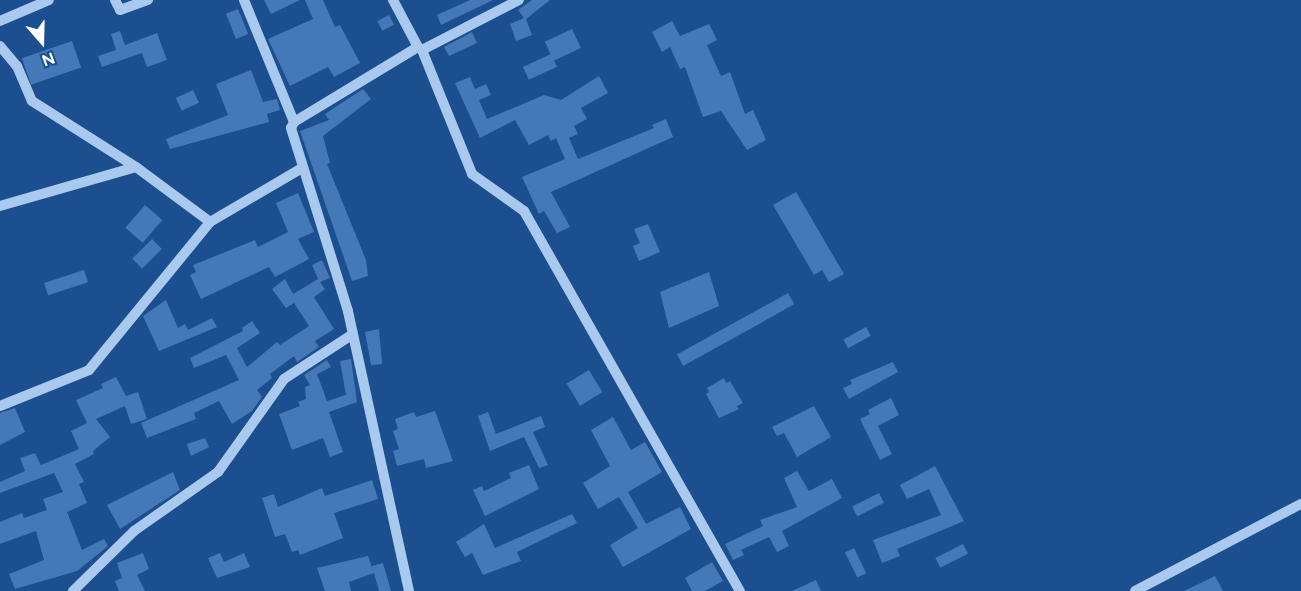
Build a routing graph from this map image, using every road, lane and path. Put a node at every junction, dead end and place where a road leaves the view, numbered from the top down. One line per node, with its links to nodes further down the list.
1 (50, 0): 7 (street)
2 (115, 0): 3 (street)
3 (148, 0)
4 (244, 0): 10 (street)
5 (393, 0): 9 (street)
6 (519, 0): 9 (street)
7 (0, 21)
8 (0, 46): 11 (street)
9 (420, 49): 10 (street); 20 (street)
10 (294, 122): 12 (street)
11 (136, 167): 13 (street); 14 (street)
12 (302, 168): 14 (street); 15 (street)
13 (0, 206)
14 (210, 222): 16 (street)
15 (353, 334): 18 (street); 19 (street)
16 (0, 406)
17 (1301, 504): 21 (street)
18 (73, 591)
19 (409, 591)
20 (740, 591)
21 (1135, 591)

